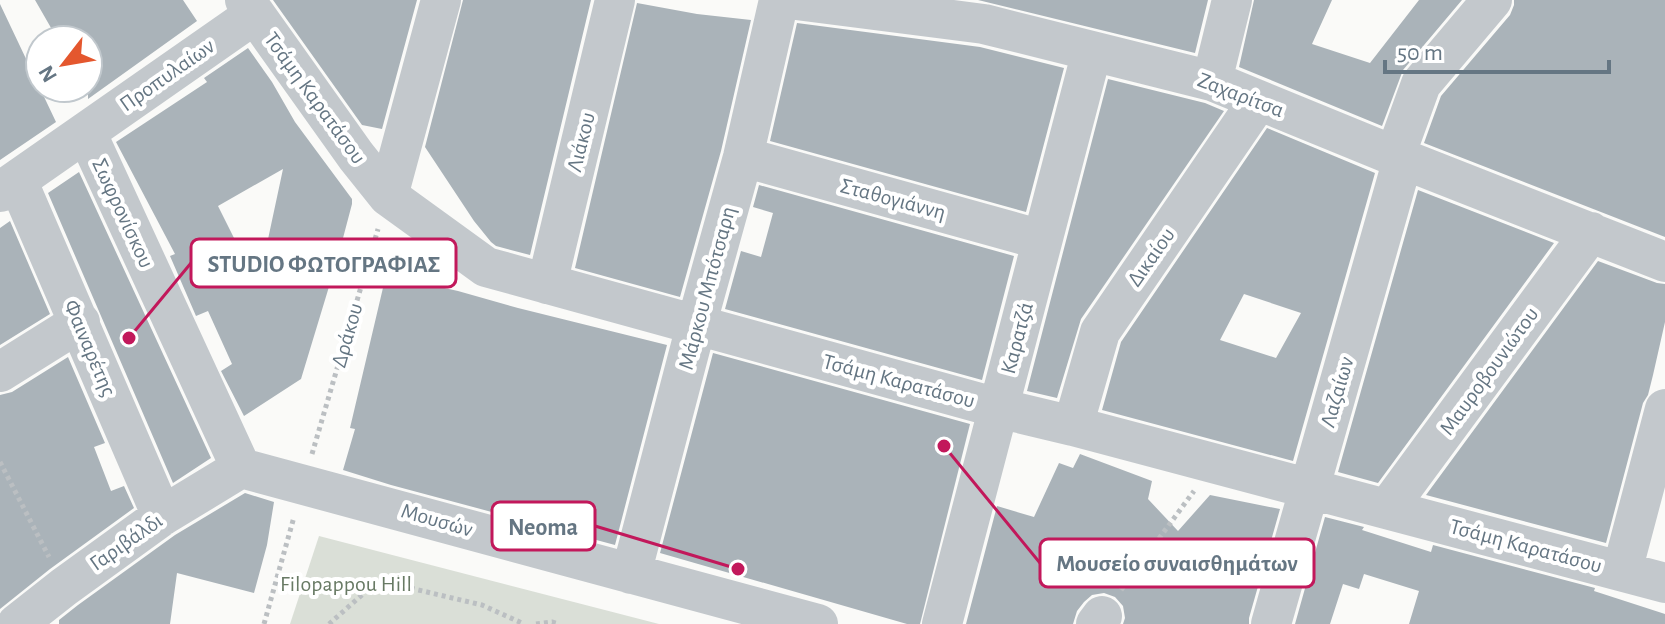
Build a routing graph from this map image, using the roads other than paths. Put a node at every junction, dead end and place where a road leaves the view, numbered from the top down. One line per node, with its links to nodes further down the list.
1 (441, 0): 16 (street)
2 (615, 0): 20 (street, Λιάκου)
3 (779, 0): 13 (street, Μάρκου Μπότσαρη)
4 (796, 0): 8 (street, Ζαχαρίτσα)
5 (1232, 0): 10 (street)
6 (1492, 0): 14 (street, Λαζαίων)
7 (250, 7): 12 (street, Προπυλαίων); 16 (street, Τσάμη Καρατάσου)
8 (987, 12): 9 (street, Ζαχαρίτσα)
9 (1092, 51): 10 (street, Ζαχαρίτσα); 18 (street, Καρατζά)
10 (1212, 81): 11 (street, Ζαχαρίτσα)
11 (1258, 101): 14 (street, Ζαχαρίτσα); 26 (street, Δικαίου)
12 (86, 132): 15 (street, Προπυλαίων); 27 (street, Σωφρονίσκου)
13 (743, 157): 18 (street, Σταθογιάννη); 22 (street, Μάρκου Μπότσαρη)
14 (1399, 158): 17 (street, Ζαχαρίτσα); 28 (street, Λαζαίων)
15 (8, 186): 21 (street, Φαιναρέτης)
16 (388, 196): 20 (street, Τσάμη Καρατάσου)
17 (1591, 232): 19 (street, Ζαχαρίτσα); 29 (street, Μαυροβουνιώτου)
18 (1042, 240): 24 (street, Καρατζά)
19 (1665, 262)
20 (547, 284): 22 (street, Τσάμη Καρατάσου)
21 (80, 322): 23 (street); 30 (street, Φαιναρέτης)
22 (696, 326): 24 (street, Τσάμη Καρατάσου); 32 (street, Μάρκου Μπότσαρη)
23 (0, 372)
24 (998, 408): 26 (street, Τσάμη Καρατάσου); 36 (street, Καρατζά)
25 (1665, 409): 31 (street)
26 (1073, 426): 28 (street, Τσάμη Καρατάσου)
27 (241, 468): 30 (street, Γαριβάλδι); 32 (street, Μουσών)
28 (1309, 488): 29 (street, Τσάμη Καρατάσου); 37 (street, Λαζαίων)
29 (1387, 509): 31 (street, Τσάμη Καρατάσου)
30 (162, 516): 34 (street, Γαριβάλδι)
31 (1622, 571): 33 (street, Τσάμη Καρατάσου)
32 (631, 574): 35 (street, Μουσών)
33 (1665, 583)
34 (17, 624)
35 (818, 624)
36 (942, 624)
37 (1271, 624)

